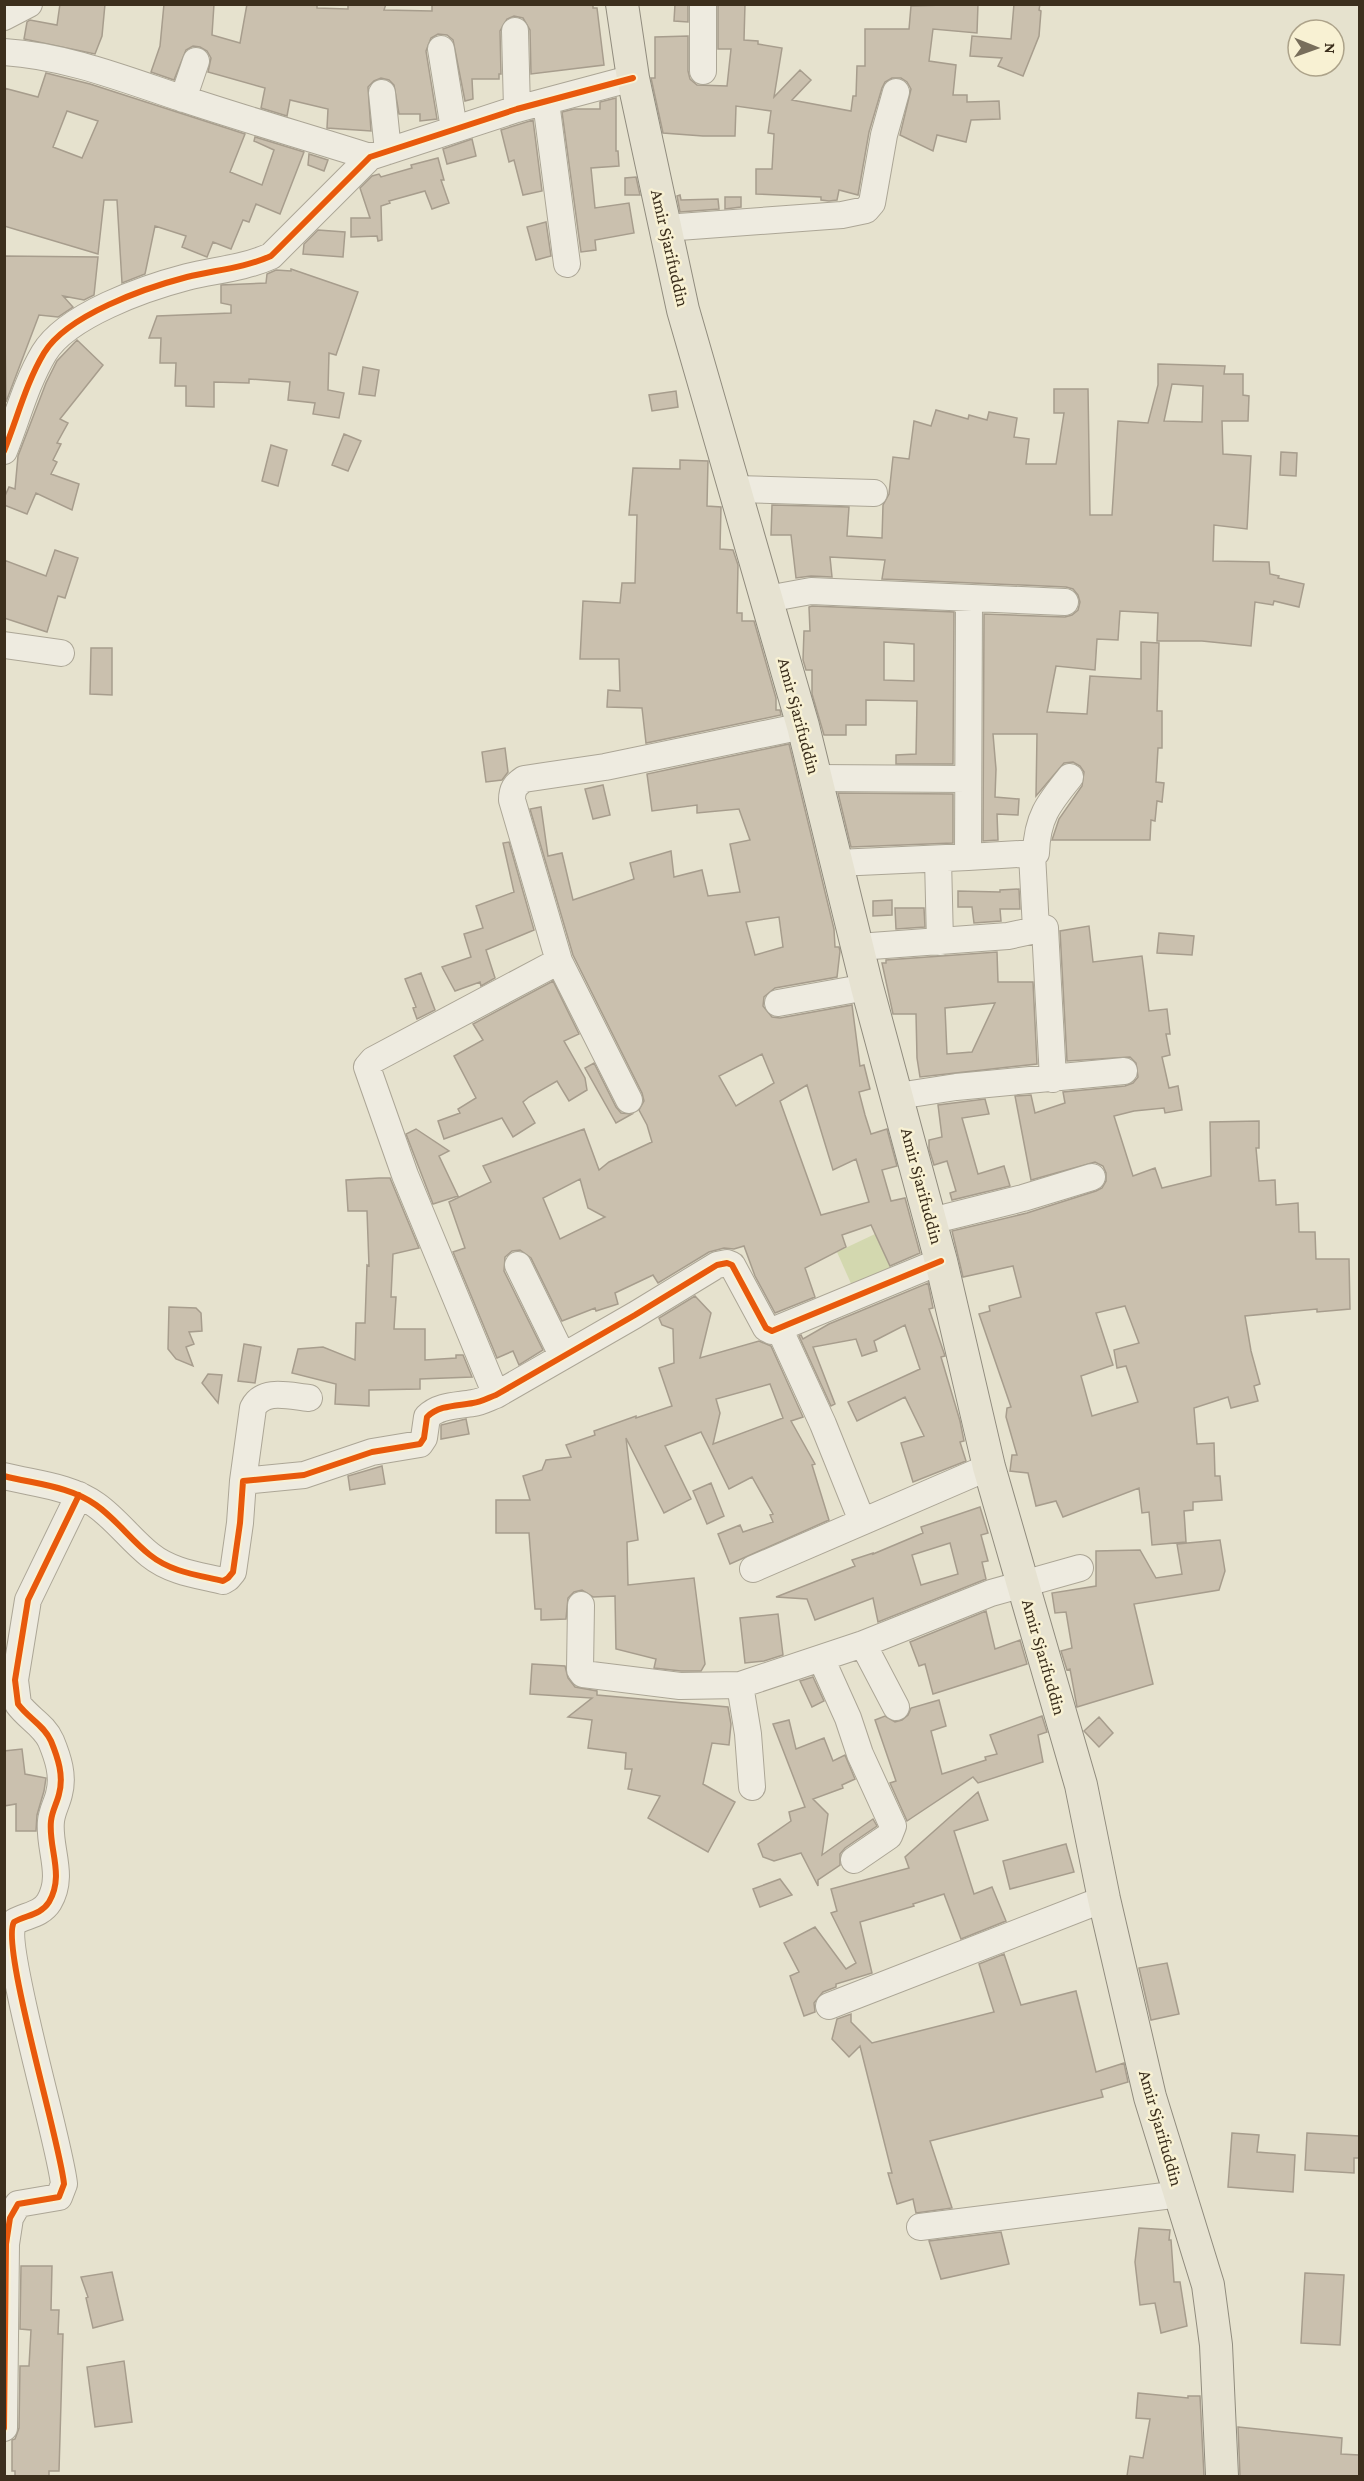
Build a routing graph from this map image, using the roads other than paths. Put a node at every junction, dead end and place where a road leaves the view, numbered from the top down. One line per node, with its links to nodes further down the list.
1 (29, 4): 4 (street)
2 (622, 4): 10 (main road, Amir Sjarifuddin)
3 (703, 4): 9 (street)
4 (4, 17)
5 (515, 31): 15 (street)
6 (441, 49): 16 (street)
7 (4, 52): 13 (street)
8 (196, 61): 13 (street)
9 (703, 70)
10 (633, 78): 14 (street); 18 (main road, Amir Sjarifuddin)
11 (896, 92): 18 (street)
12 (382, 93): 17 (street)
13 (183, 99): 17 (street)
14 (546, 102): 15 (street); 19 (street)
15 (517, 109): 16 (street)
16 (454, 129): 17 (street)
17 (379, 154): 20 (street)
18 (665, 228): 21 (main road, Amir Sjarifuddin)
19 (567, 264)
20 (4, 451)
21 (736, 489): 22 (street); 24 (main road, Amir Sjarifuddin)
22 (874, 493)
23 (969, 598): 24 (street); 25 (street); 31 (street)
24 (767, 600): 28 (main road, Amir Sjarifuddin)
25 (1065, 602)
26 (4, 645): 27 (street)
27 (61, 653)
28 (803, 726): 30 (main road, Amir Sjarifuddin); 39 (street)
29 (1070, 777): 32 (street)
30 (816, 778): 31 (street); 35 (main road, Amir Sjarifuddin)
31 (967, 779): 33 (street)
32 (1032, 854): 33 (street); 36 (street)
33 (968, 857): 34 (street)
34 (938, 859): 35 (street); 37 (street)
35 (837, 863): 38 (main road, Amir Sjarifuddin)
36 (1036, 928): 37 (street); 43 (street)
37 (940, 942): 38 (street)
38 (858, 947): 40 (main road, Amir Sjarifuddin)
39 (559, 961): 45 (street); 52 (street)
40 (867, 987): 41 (street); 44 (main road, Amir Sjarifuddin)
41 (778, 1003)
42 (1124, 1071): 43 (street)
43 (1053, 1079): 44 (street)
44 (898, 1096): 47 (main road, Amir Sjarifuddin)
45 (629, 1100)
46 (1092, 1177): 47 (street)
47 (931, 1221): 48 (main road, Amir Sjarifuddin)
48 (941, 1261): 50 (street); 54 (main road, Amir Sjarifuddin)
49 (518, 1265): 51 (street)
50 (779, 1328): 51 (street); 58 (street)
51 (562, 1355): 52 (street)
52 (496, 1395): 56 (street)
53 (309, 1398): 56 (street)
54 (989, 1467): 58 (street); 61 (main road, Amir Sjarifuddin)
55 (4, 1476): 57 (street)
56 (243, 1481): 57 (street)
57 (79, 1495): 70 (street)
58 (862, 1521): 60 (street)
59 (1080, 1568): 61 (street)
60 (753, 1569)
61 (1023, 1585): 63 (street); 69 (main road, Amir Sjarifuddin)
62 (580, 1605): 65 (street)
63 (863, 1644): 64 (street); 66 (street)
64 (821, 1658): 65 (street); 68 (street)
65 (740, 1685): 67 (street)
66 (896, 1707)
67 (752, 1787)
68 (854, 1860)
69 (1104, 1899): 71 (street); 72 (main road, Amir Sjarifuddin)
70 (9, 1957): 74 (street)
71 (829, 2006)
72 (1180, 2194): 73 (street); 76 (main road, Amir Sjarifuddin)
73 (920, 2227)
74 (5, 2244): 75 (street)
75 (4, 2428)
76 (1222, 2476)

